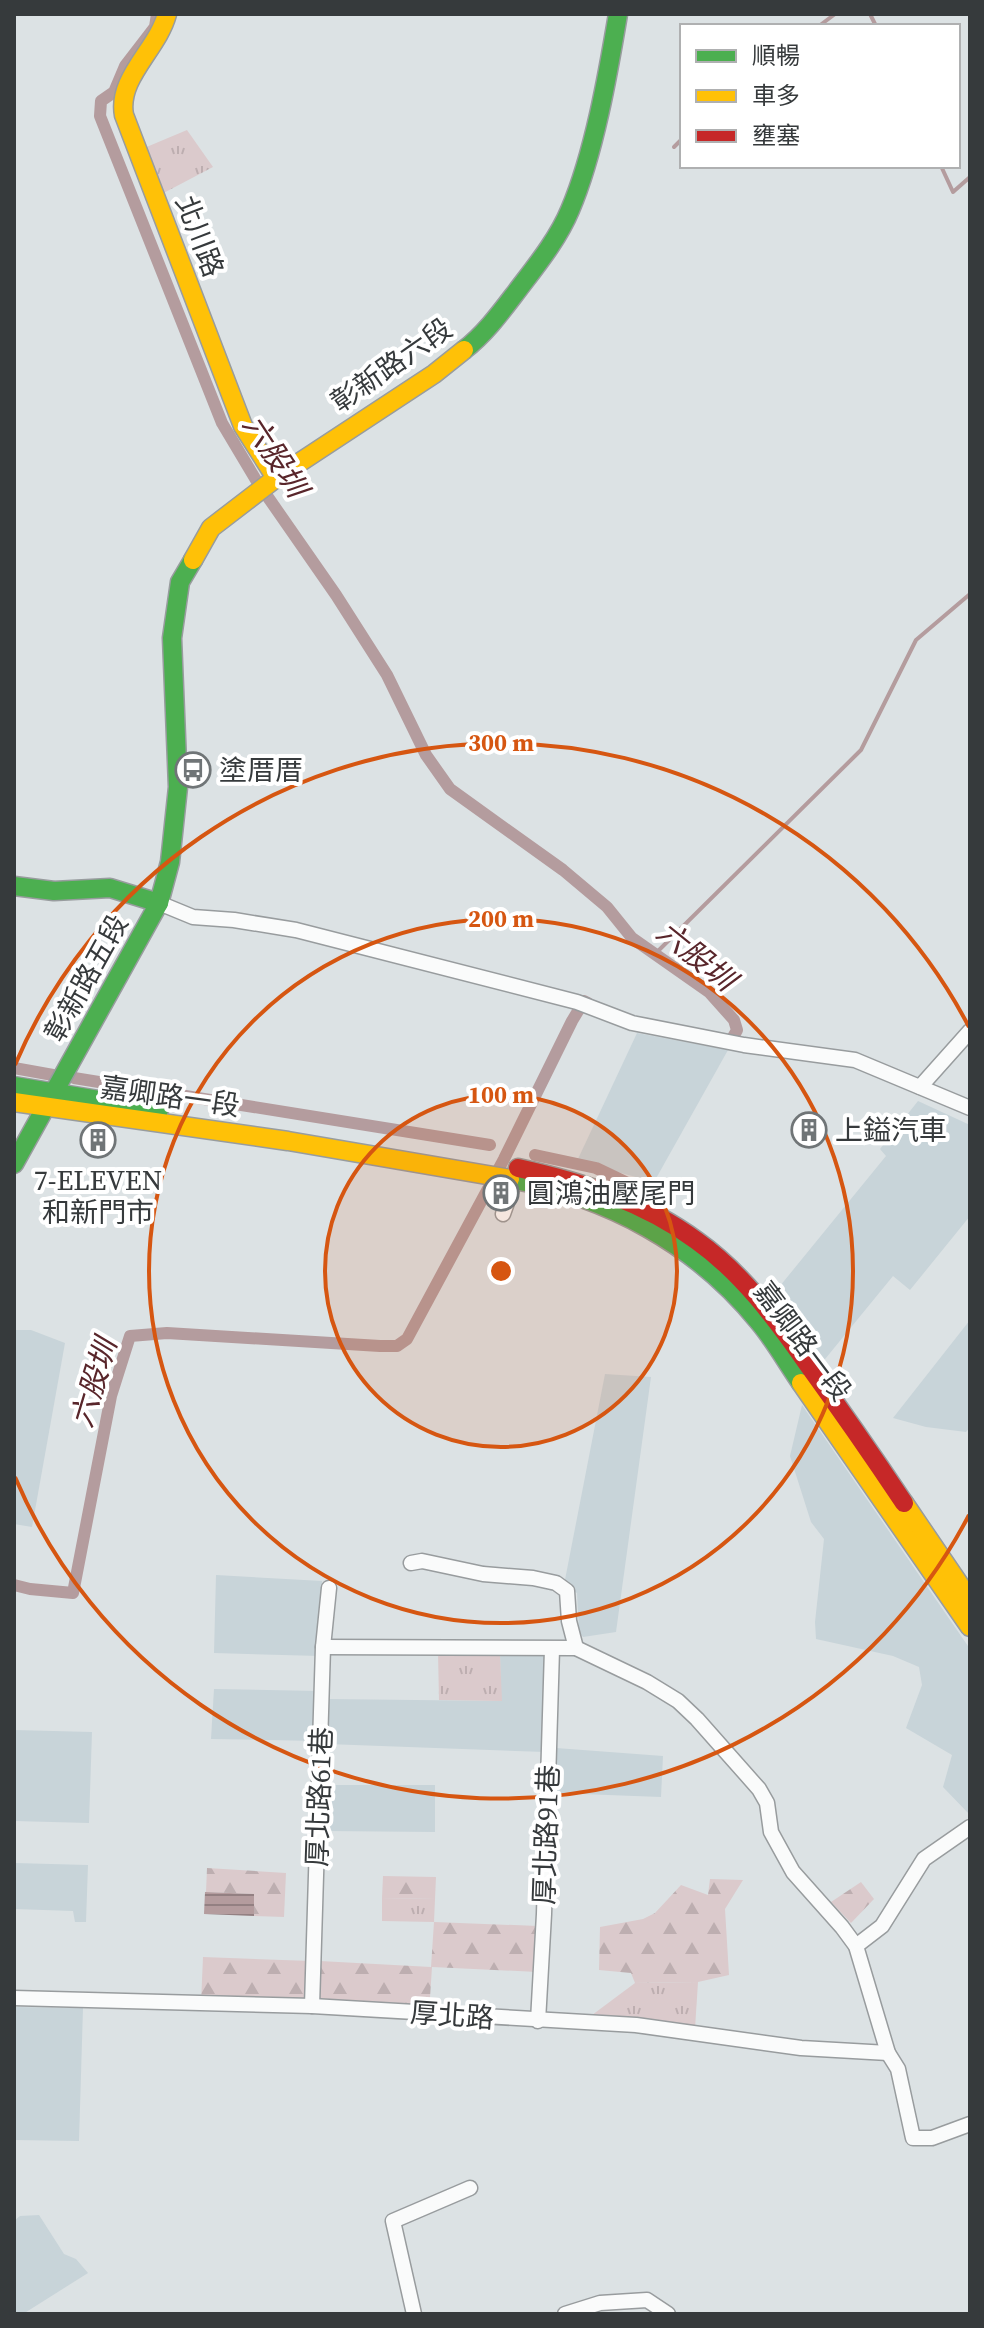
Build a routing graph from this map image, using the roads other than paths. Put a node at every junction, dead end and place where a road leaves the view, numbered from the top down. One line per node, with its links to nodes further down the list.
1 (167, 14): 3 (street, 北川路)
2 (618, 14): 3 (street, 彰新路六段)
3 (276, 478): 5 (street, 彰新路六段)
4 (14, 886): 5 (street)
5 (159, 903): 8 (street); 9 (street, 彰新路五段)
6 (970, 1031): 8 (street)
7 (14, 1086): 9 (street)
8 (920, 1087): 11 (street)
9 (52, 1100): 10 (street); 12 (street, 彰新路五段); 13 (street, 嘉卿路一段)
10 (14, 1102)
11 (970, 1108)
12 (14, 1164)
13 (516, 1174): 14 (street); 17 (street, 嘉卿路一段); 18 (street, 嘉卿路一段)
14 (503, 1214)
15 (411, 1563): 20 (street)
16 (329, 1588): 19 (street, 厚北路61巷)
17 (970, 1600)
18 (970, 1627)
19 (323, 1647): 21 (street); 25 (street, 厚北路61巷)
20 (576, 1648): 21 (street); 23 (street)
21 (552, 1649): 26 (street, 厚北路91巷)
22 (970, 1827): 23 (street)
23 (856, 1946): 27 (street)
24 (14, 1998): 25 (street, 厚北路)
25 (312, 2006): 26 (street, 厚北路)
26 (538, 2021): 27 (street, 厚北路)
27 (888, 2053): 28 (street)
28 (970, 2124)
29 (470, 2188): 30 (street)
30 (414, 2314)
31 (565, 2314): 32 (street)
32 (668, 2314)

